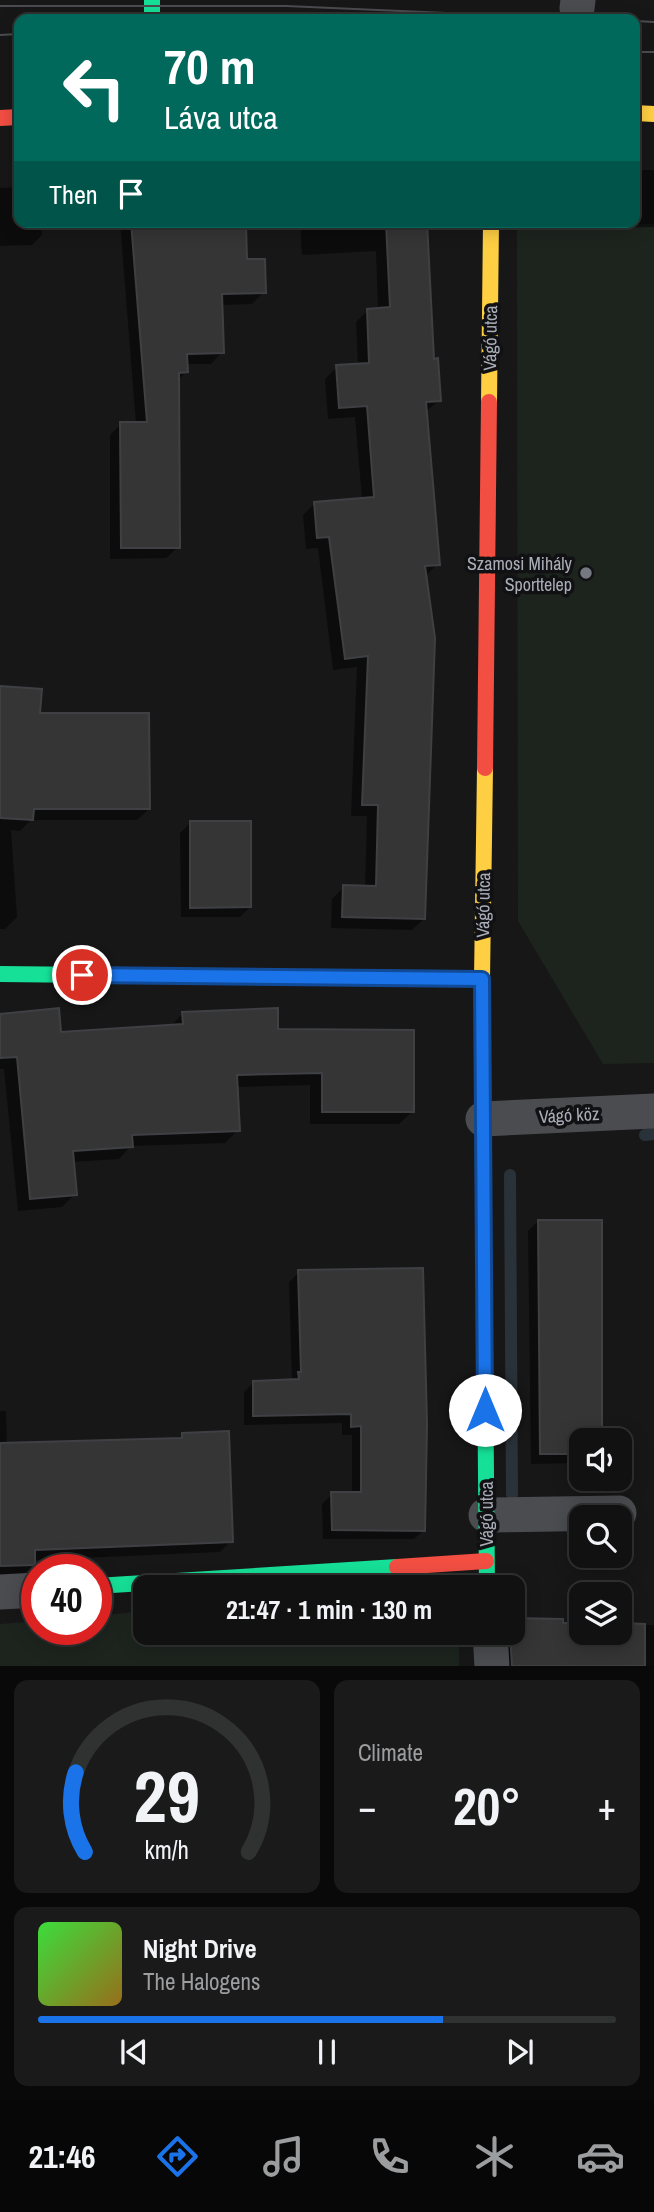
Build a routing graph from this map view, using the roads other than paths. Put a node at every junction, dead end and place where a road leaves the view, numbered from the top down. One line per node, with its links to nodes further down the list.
1 (491, 228): 3 (street, Vágó utca)
2 (0, 974): 3 (street)
3 (482, 979): 5 (street, Vágó utca)
4 (654, 1111): 5 (street, Vágó köz)
5 (483, 1119): 7 (street, Vágó utca)
6 (569, 1514): 7 (street)
7 (486, 1515): 8 (street, Vágó utca)
8 (486, 1562): 9 (street, Vágó utca); 10 (street)
9 (487, 1575)
10 (112, 1585)
11 (21, 1591): 12 (street)
12 (0, 1592)
13 (491, 1645): 14 (street)
14 (492, 1666)

